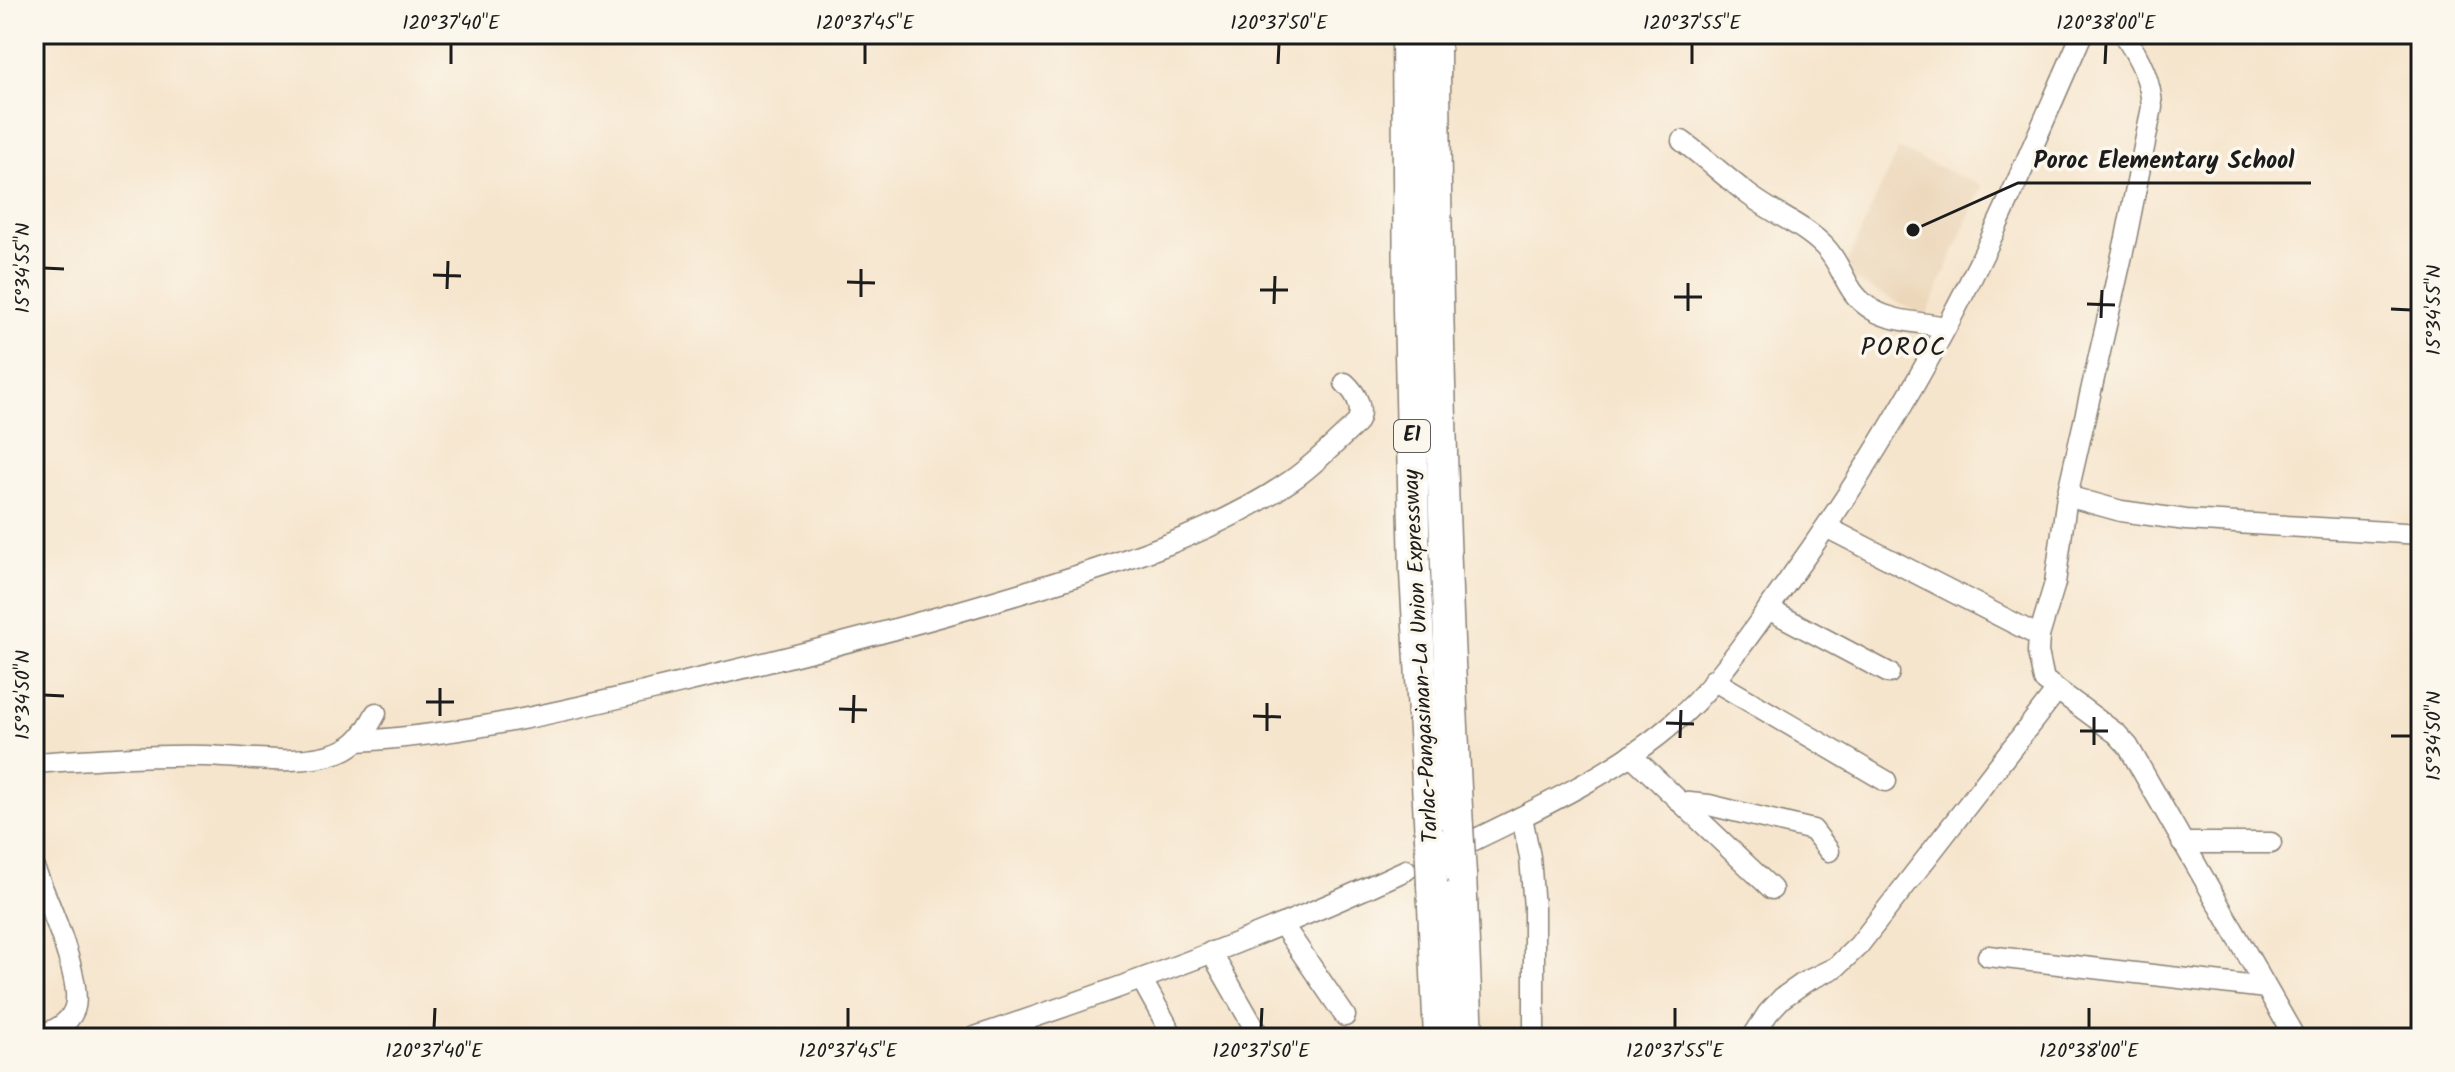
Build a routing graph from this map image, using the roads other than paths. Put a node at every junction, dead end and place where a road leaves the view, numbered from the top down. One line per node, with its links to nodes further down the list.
1 (1407, 34): 40 (highway, Tarlac-Pangasinan-La Union Expressway / E1, bridge)
2 (1435, 34): 23 (highway, Tarlac-Pangasinan-La Union Expressway / E1)
3 (2082, 34): 6 (street)
4 (2123, 34): 8 (street)
5 (1682, 141): 6 (street)
6 (1944, 327): 9 (street)
7 (1345, 383): 17 (street)
8 (2067, 496): 10 (street); 12 (street)
9 (1828, 528): 11 (street); 12 (street)
10 (2421, 534)
11 (1768, 609): 13 (street); 14 (street)
12 (2039, 636): 15 (street)
13 (1889, 673)
14 (1713, 680): 18 (street); 20 (street)
15 (2057, 690): 24 (street); 43 (street)
16 (376, 713): 17 (street)
17 (358, 741): 19 (street)
18 (1631, 755): 21 (street); 22 (street)
19 (34, 763)
20 (1886, 781)
21 (1680, 802): 26 (street); 29 (street)
22 (1522, 817): 23 (street); 42 (street)
23 (1465, 834): 41 (highway, Tarlac-Pangasinan-La Union Expressway / E1, bridge)
24 (2182, 843): 25 (street); 34 (street)
25 (2271, 843)
26 (1829, 851)
27 (34, 868): 36 (street)
28 (1406, 870): 30 (street)
29 (1772, 889)
30 (1282, 924): 31 (street); 35 (street)
31 (1211, 952): 33 (street); 39 (street)
32 (1988, 956): 34 (street)
33 (1142, 980): 37 (street); 38 (street)
34 (2266, 988): 44 (street)
35 (1345, 1016)
36 (34, 1036)
37 (972, 1038)
38 (1174, 1038)
39 (1260, 1038)
40 (1439, 1038)
41 (1468, 1038)
42 (1534, 1038)
43 (1752, 1038)
44 (2295, 1038)

